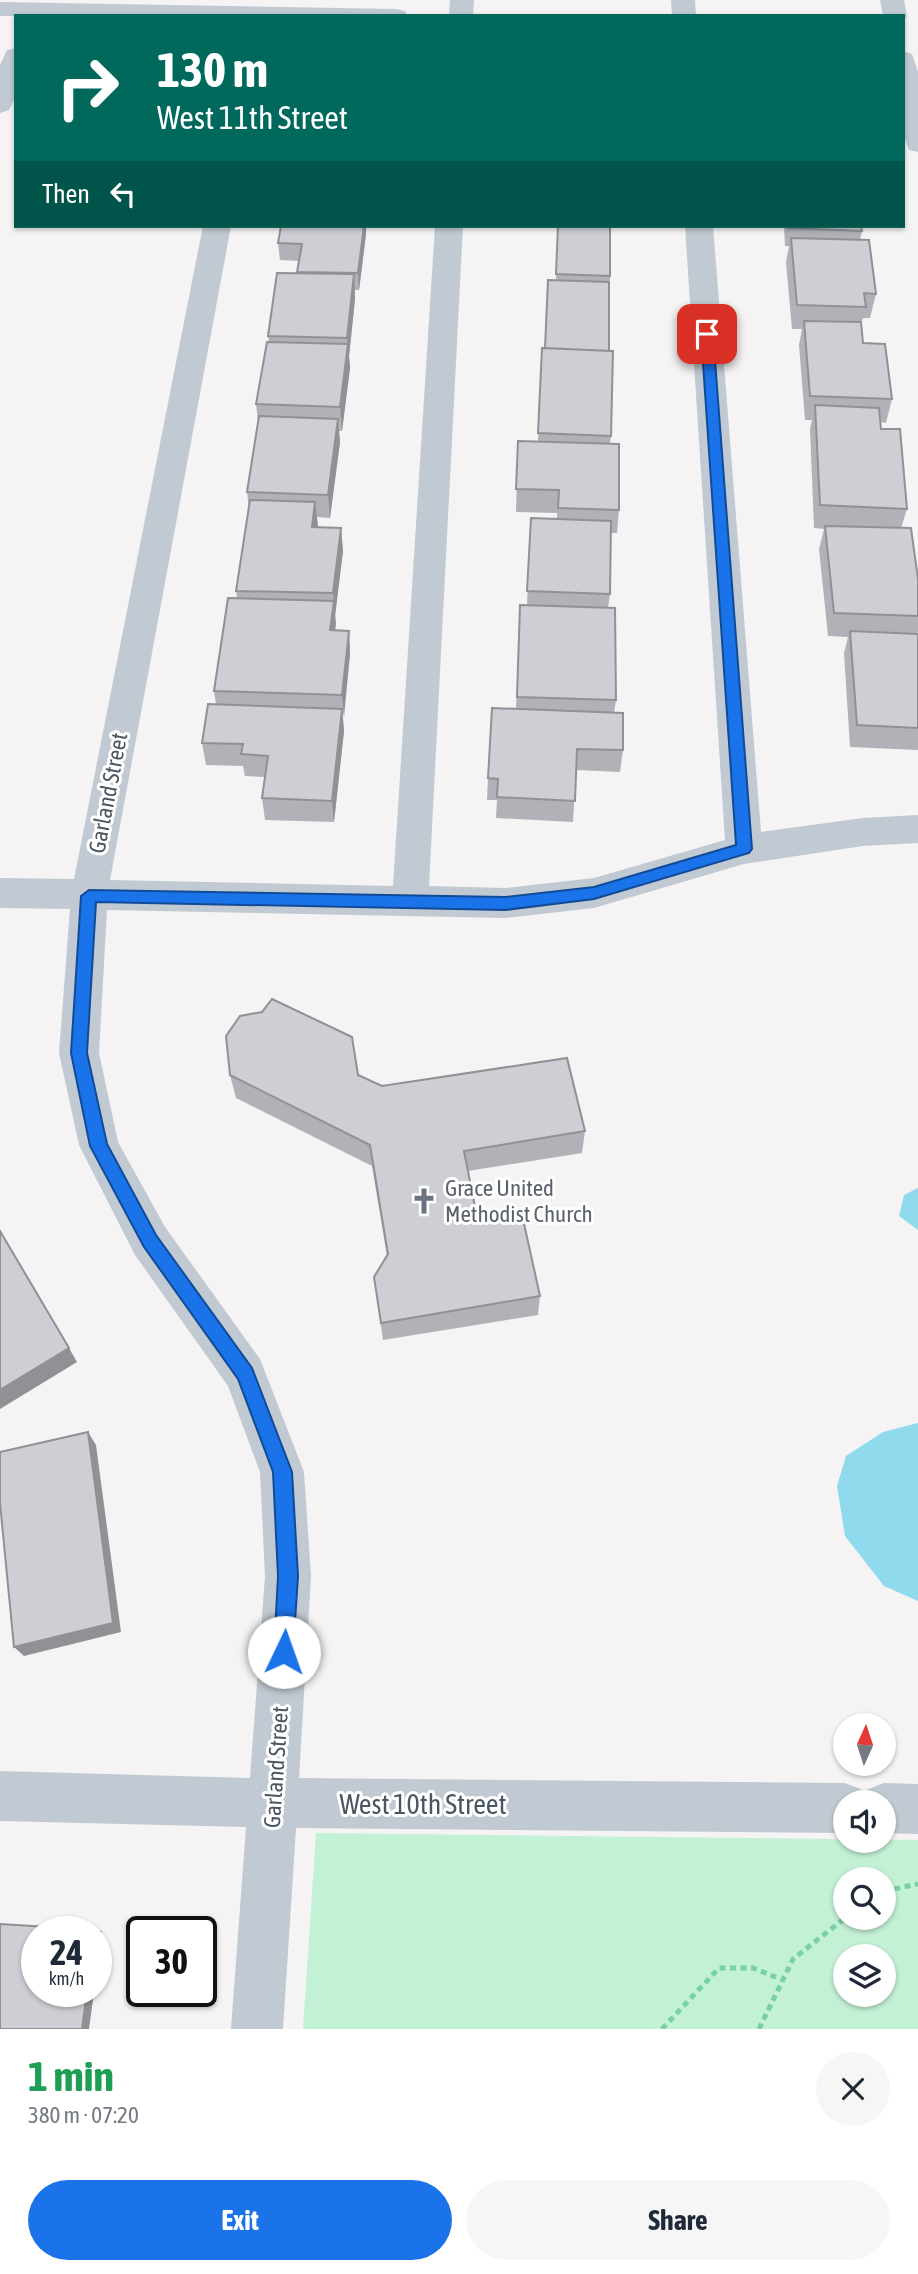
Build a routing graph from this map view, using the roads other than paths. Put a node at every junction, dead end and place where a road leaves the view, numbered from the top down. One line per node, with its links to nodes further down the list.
1 (30, 8): 2 (street); 3 (street)
2 (0, 9)
3 (258, 10): 4 (street)
4 (350, 14)
5 (14, 61): 7 (street)
6 (905, 70): 8 (street)
7 (0, 105)
8 (918, 144)
9 (217, 228): 15 (street, Garland Street)
10 (449, 228): 16 (street)
11 (699, 228): 13 (street)
12 (918, 829): 13 (street)
13 (744, 849): 16 (street)
14 (0, 893): 15 (street)
15 (89, 896): 16 (street); 18 (street, Garland Street)
16 (410, 901)
17 (0, 1796): 18 (street, West 10th Street)
18 (275, 1803): 19 (street, West 10th Street); 22 (street, Garland Street)
19 (833, 1808)
20 (896, 1808): 21 (street)
21 (918, 1809)
22 (257, 2029)

